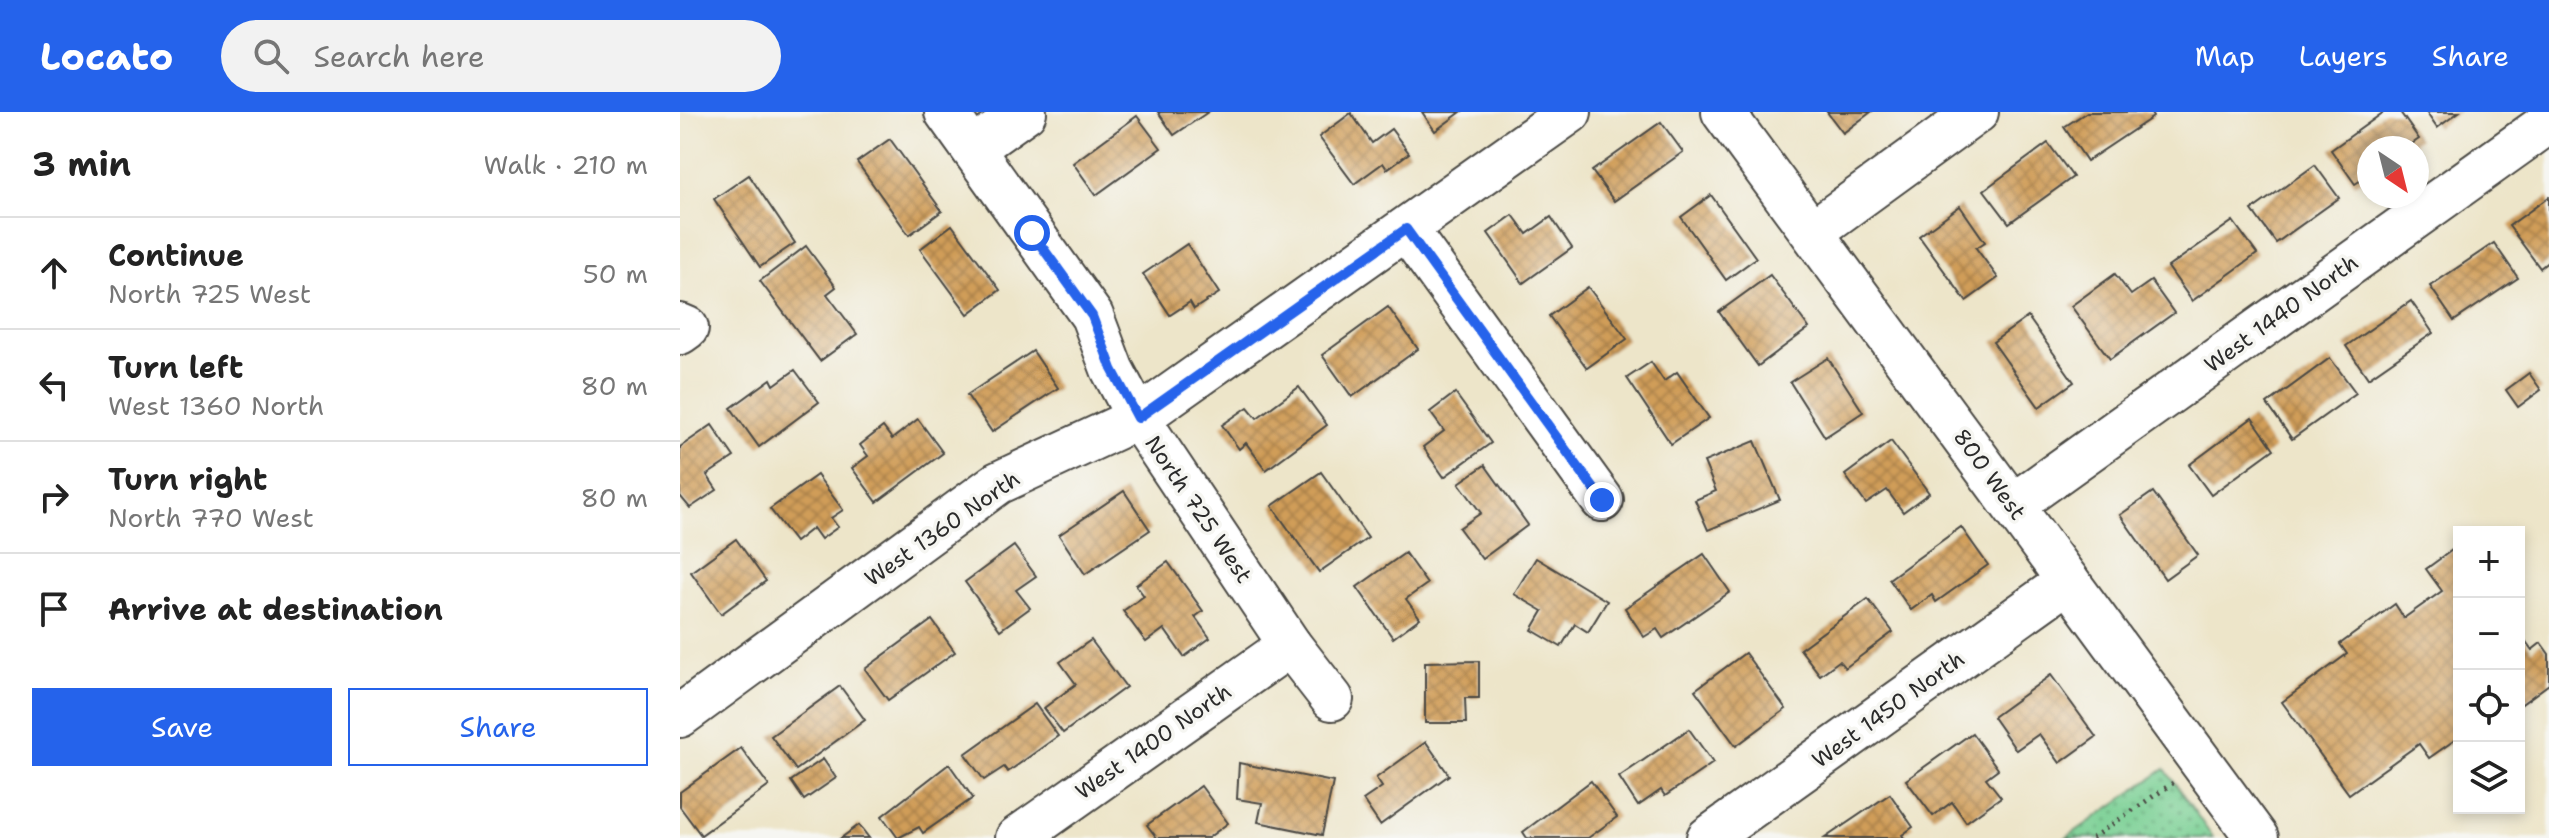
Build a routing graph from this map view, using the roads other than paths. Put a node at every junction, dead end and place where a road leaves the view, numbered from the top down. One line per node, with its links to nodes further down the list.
1 (946, 112): 7 (street, North 725 West)
2 (1025, 112): 7 (street)
3 (1570, 112): 8 (street, West 1360 North)
4 (1723, 112): 9 (street, 800 West)
5 (1977, 112): 9 (street)
6 (2549, 122): 12 (street, West 1440 North)
7 (973, 149): 10 (street, North 725 West)
8 (1406, 229): 10 (street, West 1360 North); 11 (street)
9 (1812, 232): 12 (street, 800 West)
10 (1138, 418): 14 (street, North 725 West); 16 (street, West 1360 North)
11 (1602, 500)
12 (2013, 505): 13 (street, 800 West)
13 (2068, 581): 18 (street, West 1450 North); 19 (street, 800 West)
14 (1290, 645): 15 (street, North 725 West); 17 (street, West 1400 North)
15 (1332, 699)
16 (680, 716)
17 (1017, 838)
18 (1708, 838)
19 (2257, 838)

